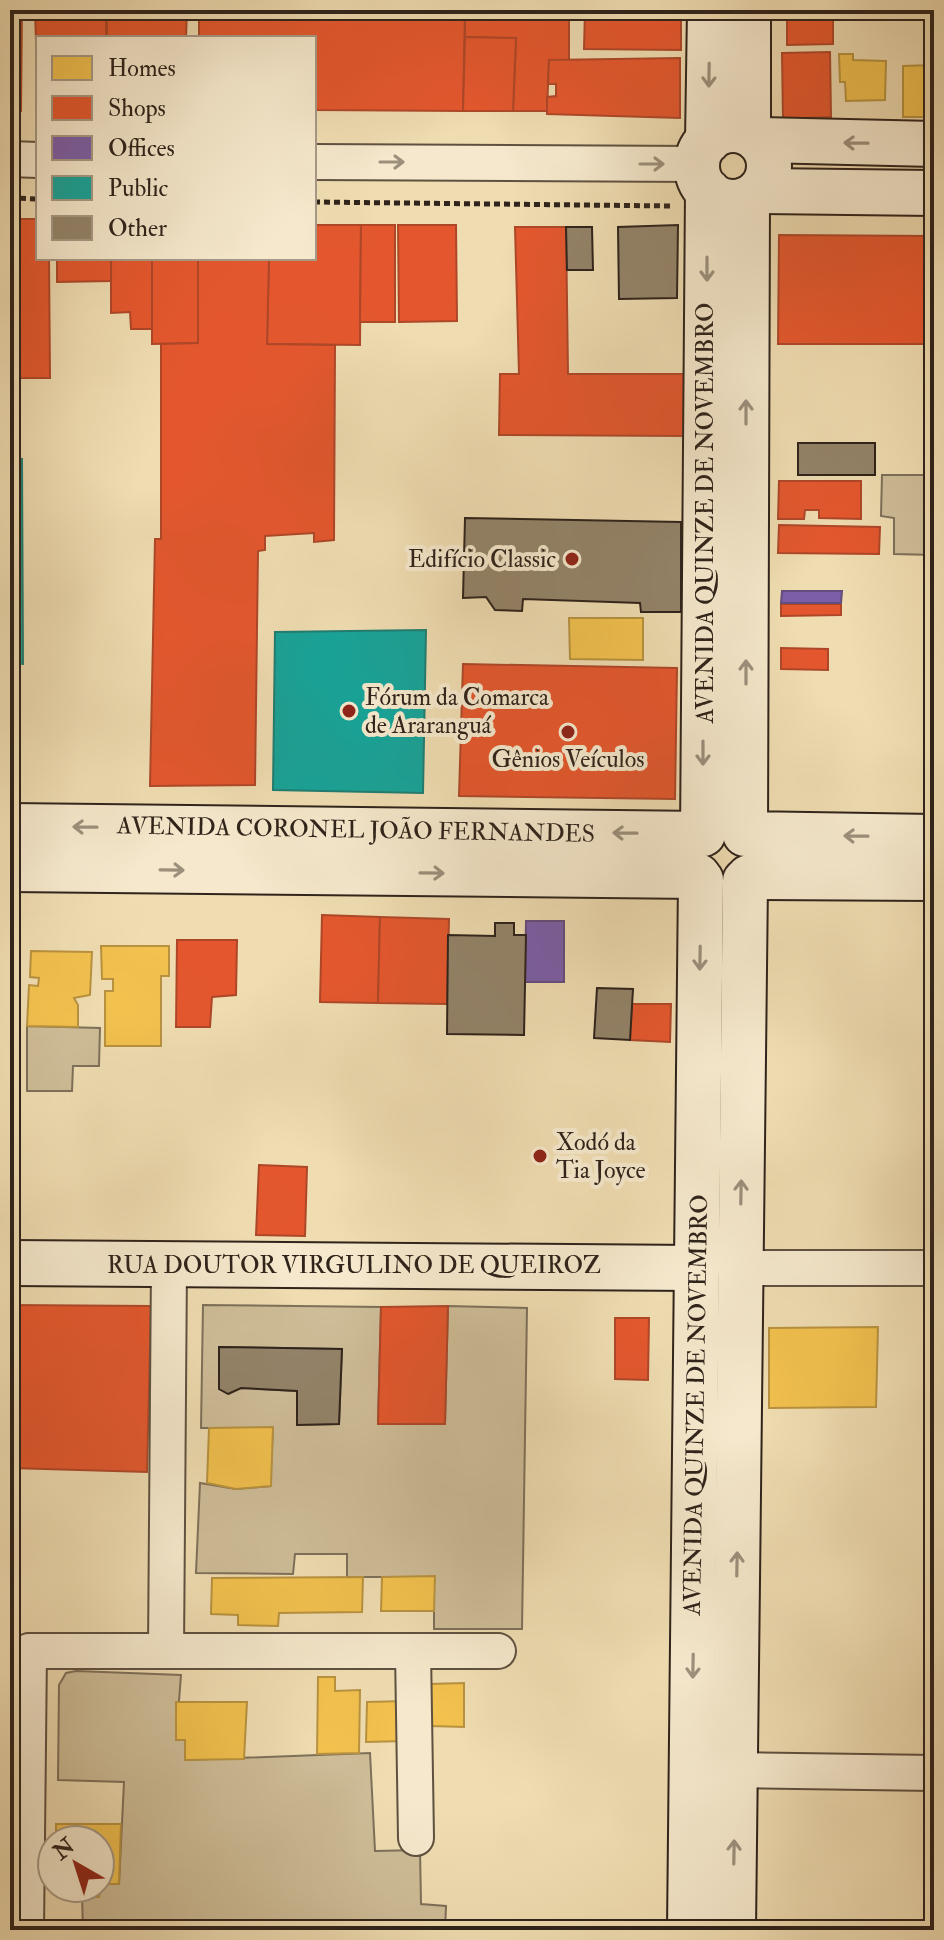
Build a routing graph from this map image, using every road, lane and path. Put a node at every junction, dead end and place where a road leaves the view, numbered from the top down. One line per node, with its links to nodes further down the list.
1 (710, 10): 7 (street, AVENIDA QUINZE DE NOVEMBRO, one-way to 7)
2 (748, 10): 7 (street, AVENIDA QUINZE DE NOVEMBRO)
3 (934, 144): 7 (street, one-way to 7)
4 (10, 159): 5 (street)
5 (36, 160)
6 (316, 162): 7 (street, one-way to 7)
7 (725, 171): 8 (street); 11 (path); 14 (street, AVENIDA QUINZE DE NOVEMBRO)
8 (934, 193)
9 (10, 198): 10 (path)
10 (36, 199)
11 (316, 202)
12 (10, 826): 14 (street, AVENIDA CORONEL JOÃO FERNANDES, one-way to 12)
13 (934, 837): 14 (street, AVENIDA CORONEL JOÃO FERNANDES, one-way to 14)
14 (724, 864): 15 (street, AVENIDA CORONEL JOÃO FERNANDES, one-way to 14); 16 (street, AVENIDA CORONEL JOÃO FERNANDES); 19 (street, AVENIDA QUINZE DE NOVEMBRO, one-way to 19); 20 (street, AVENIDA QUINZE DE NOVEMBRO, one-way to 14)
15 (10, 869)
16 (934, 878)
17 (10, 1263): 18 (street, RUA DOUTOR VIRGULINO DE QUEIROZ)
18 (169, 1264): 19 (street, RUA DOUTOR VIRGULINO DE QUEIROZ); 22 (street)
19 (697, 1268): 20 (street); 29 (street, AVENIDA QUINZE DE NOVEMBRO, one-way to 29)
20 (740, 1268): 21 (street); 25 (street, AVENIDA QUINZE DE NOVEMBRO, one-way to 20)
21 (934, 1268)
22 (166, 1651): 23 (street); 28 (street)
23 (413, 1651): 24 (street); 27 (street)
24 (498, 1651)
25 (734, 1770): 26 (street); 30 (street, AVENIDA QUINZE DE NOVEMBRO, one-way to 25)
26 (934, 1773)
27 (416, 1838)
28 (26, 1930)
29 (690, 1930)
30 (733, 1930)

